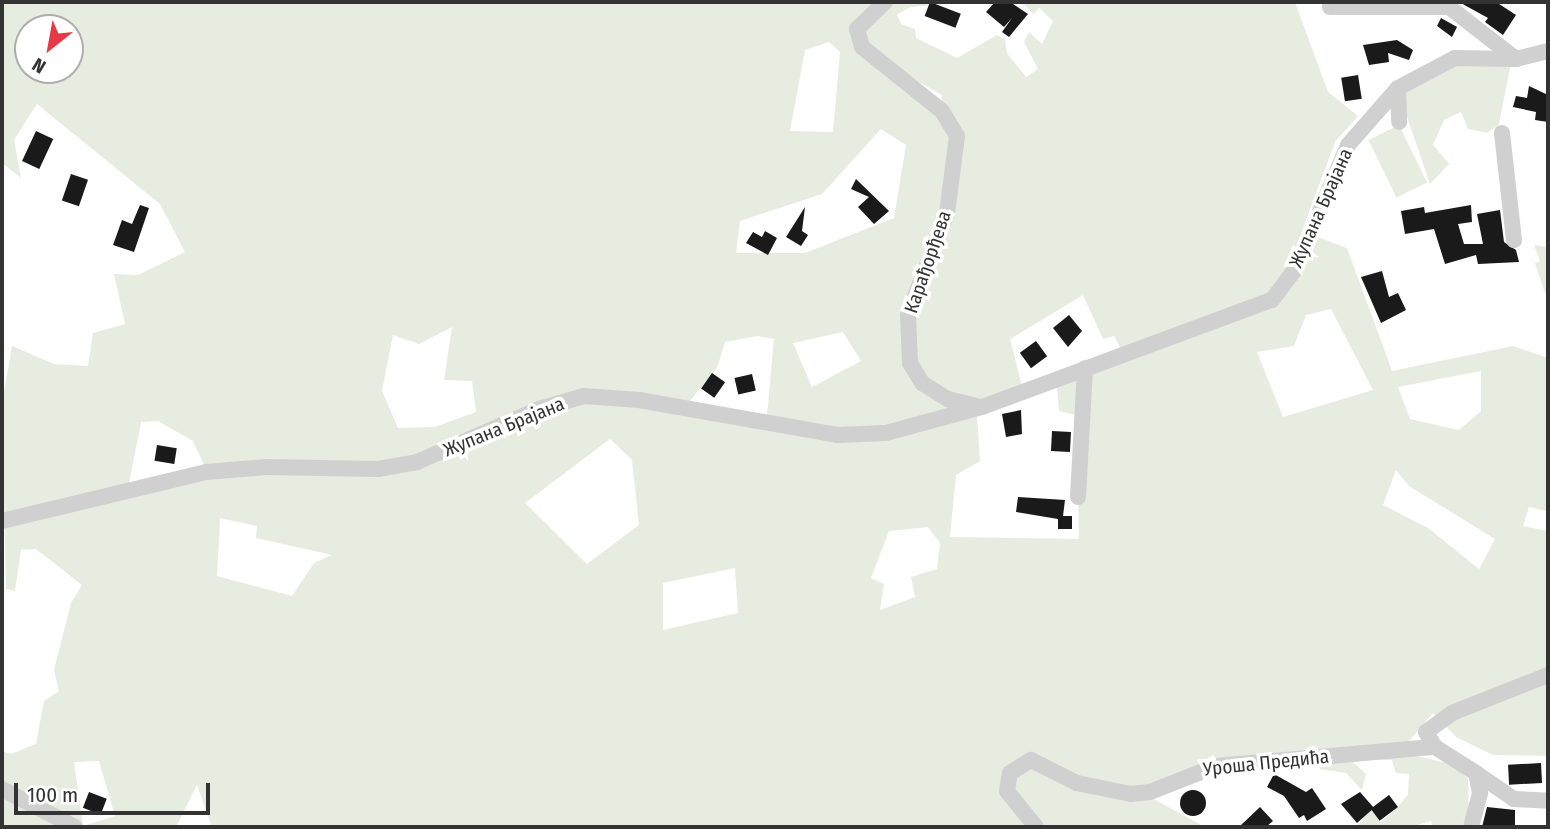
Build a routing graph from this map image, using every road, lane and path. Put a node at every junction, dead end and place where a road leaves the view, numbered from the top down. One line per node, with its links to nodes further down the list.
1 (885, 2): 10 (street, Карађорђева)
2 (1330, 7): 4 (street)
3 (1548, 51): 4 (street, Жупана Брајана)
4 (1516, 59): 5 (street, Жупана Брајана)
5 (1398, 88): 6 (street); 9 (street, Жупана Брајана)
6 (1399, 122)
7 (1502, 133): 8 (street)
8 (1514, 240)
9 (1085, 368): 10 (street, Жупана Брајана); 11 (street)
10 (982, 407): 12 (street, Жупана Брајана)
11 (1078, 497)
12 (2, 521)
13 (1548, 675): 14 (street)
14 (1435, 747): 15 (street); 19 (street, Уроша Предића)
15 (1476, 774): 17 (street); 20 (street)
16 (2, 789): 18 (street)
17 (1548, 801)
18 (75, 827)
19 (1036, 827)
20 (1471, 827)

